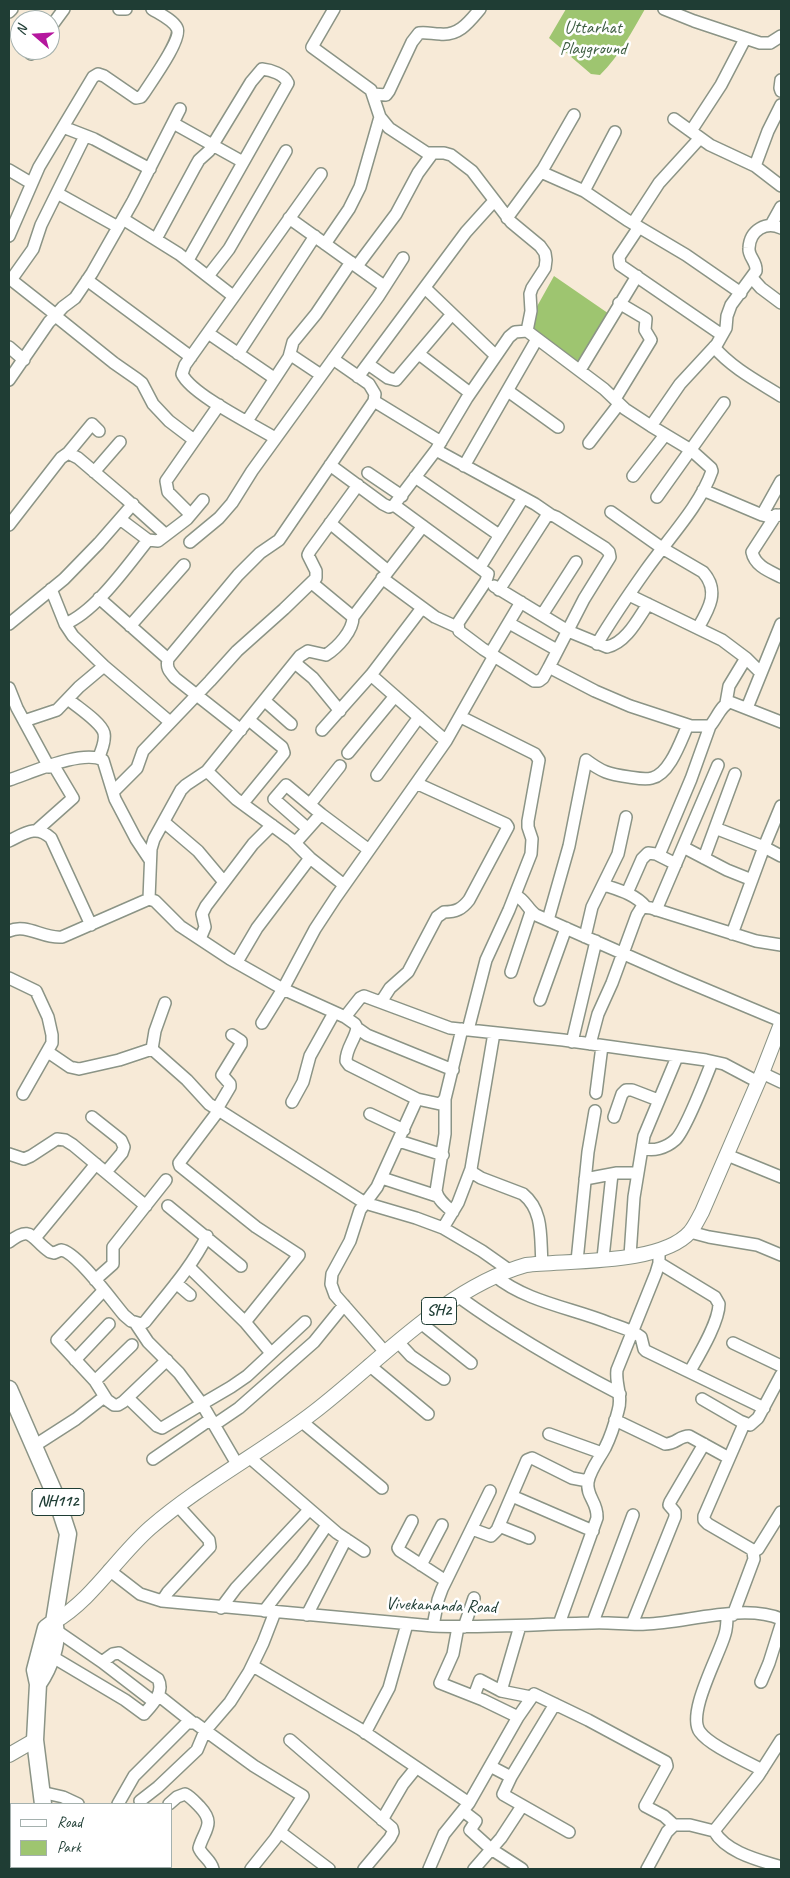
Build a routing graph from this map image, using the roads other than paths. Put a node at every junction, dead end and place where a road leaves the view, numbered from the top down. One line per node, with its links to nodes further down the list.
1 (12, 9): 8 (street)
2 (119, 9): 3 (street)
3 (126, 9)
4 (152, 9): 20 (street)
5 (332, 9): 13 (street)
6 (480, 9): 13 (street)
7 (664, 9): 10 (street)
8 (9, 12)
9 (781, 36): 10 (street)
10 (745, 39): 22 (street)
11 (781, 80): 12 (street)
12 (781, 91)
13 (373, 94): 17 (street)
14 (781, 106): 28 (street)
15 (180, 109): 19 (street)
16 (574, 115): 31 (street)
17 (380, 117): 26 (street); 47 (street)
18 (674, 119): 22 (street)
19 (172, 123): 24 (street); 29 (street)
20 (63, 127): 23 (street); 33 (street)
21 (615, 132): 35 (street)
22 (696, 134): 28 (street); 42 (street)
23 (85, 136): 29 (street); 36 (street)
24 (212, 145): 27 (street); 27 (street); 46 (street)
25 (286, 151): 51 (street)
26 (432, 154): 37 (street); 50 (street)
27 (243, 162): 49 (street)
28 (755, 166): 34 (street)
29 (150, 169): 41 (street)
30 (9, 170): 33 (street)
31 (541, 172): 35 (street); 40 (street)
32 (321, 174): 39 (street)
33 (31, 183): 44 (street)
34 (781, 186)
35 (584, 191): 42 (street)
36 (57, 193): 41 (street); 54 (street)
37 (494, 201): 40 (street); 57 (street)
38 (781, 207): 43 (street)
39 (289, 218): 45 (street); 59 (street)
40 (507, 218): 64 (street)
41 (120, 223): 46 (street); 55 (street)
42 (636, 225): 52 (street); 58 (street)
43 (776, 227): 53 (street)
44 (9, 236)
45 (315, 236): 47 (street); 70 (street)
46 (156, 239): 49 (street)
47 (325, 244): 50 (street)
48 (403, 258): 56 (street)
49 (188, 260): 51 (street)
50 (354, 264): 56 (street); 74 (street)
51 (208, 276): 59 (street)
52 (637, 276): 61 (street); 66 (street)
53 (752, 278): 58 (street); 60 (street)
54 (10, 279): 63 (street)
55 (87, 280): 63 (street); 73 (street)
56 (384, 286): 75 (street)
57 (425, 288): 62 (street); 77 (street)
58 (741, 293): 66 (street)
59 (234, 296): 65 (street)
60 (781, 303)
61 (619, 304): 78 (street); 88 (street)
62 (452, 314): 71 (street); 72 (street)
63 (55, 316): 76 (street); 97 (street)
64 (527, 331): 67 (street); 72 (street)
65 (208, 333): 70 (street); 73 (street)
66 (722, 335): 69 (street)
67 (537, 339): 78 (street); 84 (street)
68 (9, 347): 76 (street)
69 (714, 347): 86 (street); 92 (street)
70 (238, 354): 81 (street)
71 (419, 354): 82 (street); 85 (street)
72 (496, 355): 85 (street)
73 (191, 357): 90 (street)
74 (289, 357): 79 (street); 81 (street)
75 (333, 359): 79 (street); 80 (street)
76 (24, 360): 83 (street)
77 (368, 364): 80 (street); 82 (street)
78 (580, 370): 88 (street)
79 (321, 375): 96 (street)
80 (358, 377): 87 (street)
81 (274, 378): 91 (street)
82 (390, 379): 87 (street)
83 (9, 380)
84 (508, 391): 93 (street); 104 (street)
85 (470, 393): 100 (street)
86 (781, 396)
87 (374, 398): 100 (street); 103 (street)
88 (617, 402): 92 (street); 99 (street)
89 (724, 403): 101 (street)
90 (219, 405): 91 (street); 97 (street)
91 (246, 421): 96 (street)
92 (651, 426): 95 (street)
93 (558, 427)
94 (99, 431): 102 (street)
95 (665, 435): 101 (street); 107 (street)
96 (275, 438): 129 (street)
97 (194, 440): 118 (street)
98 (120, 442): 105 (street)
99 (589, 443)
100 (438, 446): 104 (street); 108 (street)
101 (692, 450): 111 (street); 112 (street)
102 (68, 453): 105 (street); 124 (street)
103 (330, 465): 110 (street); 159 (street)
104 (464, 466): 113 (street)
105 (94, 472): 116 (street)
106 (368, 473): 115 (street)
107 (633, 476)
108 (415, 478): 115 (street); 127 (street)
109 (781, 481): 120 (street)
110 (358, 485): 115 (street); 123 (street)
111 (703, 490): 120 (street); 130 (street)
112 (657, 497)
113 (523, 498): 119 (street); 127 (street)
114 (203, 500): 118 (street)
115 (398, 501): 125 (street)
116 (133, 504): 122 (street); 126 (street)
117 (611, 512): 130 (street)
118 (190, 514): 126 (street)
119 (551, 515): 139 (street); 154 (street)
120 (762, 515): 121 (street)
121 (779, 515): 135 (street)
122 (120, 519): 128 (street); 138 (street)
123 (330, 523): 134 (street); 137 (street)
124 (9, 525)
125 (423, 526): 133 (street); 134 (street)
126 (171, 530): 128 (street)
127 (499, 535): 133 (street)
128 (148, 540): 141 (street)
129 (190, 542)
130 (662, 548): 140 (street); 153 (street)
131 (576, 562): 145 (street)
132 (184, 565): 151 (street)
133 (480, 567): 136 (street)
134 (385, 575): 144 (street); 146 (street)
135 (781, 577)
136 (486, 581): 139 (street); 152 (street)
137 (312, 583): 146 (street); 166 (street)
138 (52, 589): 148 (street); 149 (street)
139 (500, 590): 142 (street)
140 (629, 595): 143 (street); 155 (street)
141 (99, 598): 149 (street); 151 (street)
142 (521, 602): 145 (street); 147 (street)
143 (648, 604): 153 (street); 155 (street)
144 (422, 608): 152 (street); 164 (street)
145 (542, 615): 154 (street)
146 (353, 617): 160 (street)
147 (509, 623): 156 (street); 157 (street)
148 (9, 624)
149 (65, 624): 161 (street)
150 (781, 624): 163 (street)
151 (130, 626): 159 (street)
152 (457, 627): 157 (street)
153 (698, 628): 158 (street)
154 (568, 630): 155 (street); 156 (street)
155 (598, 644)
156 (557, 650): 162 (street)
157 (492, 655): 162 (street); 174 (street)
158 (746, 658): 163 (street); 170 (street)
159 (168, 659): 166 (street)
160 (295, 663): 169 (street); 172 (street)
161 (104, 666): 168 (street); 177 (street)
162 (549, 666): 180 (street)
163 (761, 673): 171 (street)
164 (371, 675): 167 (street); 172 (street)
165 (9, 688): 176 (street)
166 (196, 694): 177 (street); 182 (street)
167 (395, 696): 173 (street); 185 (street)
168 (68, 700): 176 (street); 186 (street)
169 (265, 701): 175 (street); 179 (street)
170 (726, 703): 171 (street); 181 (street)
171 (748, 708): 178 (street)
172 (340, 711): 183 (street)
173 (419, 717): 184 (street); 192 (street)
174 (461, 717): 184 (street); 222 (street)
175 (250, 720): 182 (street); 196 (street)
176 (24, 721): 189 (street)
177 (170, 722): 195 (street)
178 (781, 722)
179 (291, 724)
180 (688, 725): 181 (street); 226 (street)
181 (710, 726): 211 (street)
182 (241, 730): 190 (street)
183 (322, 730)
184 (446, 741): 194 (street)
185 (348, 753)
186 (99, 758): 189 (street); 195 (street)
187 (718, 765): 208 (street)
188 (340, 766): 197 (street)
189 (49, 767): 193 (street); 205 (street)
190 (207, 771): 196 (street); 201 (street)
191 (735, 774): 204 (street)
192 (377, 775)
193 (9, 780)
194 (418, 784): 210 (street); 240 (street)
195 (112, 792): 215 (street)
196 (242, 804): 202 (street)
197 (310, 804): 199 (street); 203 (street)
198 (781, 806): 209 (street)
199 (321, 814): 203 (street); 210 (street)
200 (626, 817): 219 (street)
201 (164, 822): 215 (street); 218 (street)
202 (272, 825): 206 (street); 218 (street)
203 (307, 828): 206 (street)
204 (715, 828): 209 (street); 214 (street)
205 (37, 830): 207 (street); 227 (street)
206 (292, 840): 213 (street)
207 (9, 841)
208 (683, 847): 214 (street); 216 (street)
209 (764, 847): 212 (street); 217 (street)
210 (369, 850): 220 (street)
211 (659, 855): 216 (street); 221 (street)
212 (781, 856)
213 (310, 858): 220 (street); 235 (street)
214 (704, 858): 217 (street)
215 (150, 860): 223 (street)
216 (676, 864): 224 (street)
217 (752, 880): 230 (street)
218 (224, 882): 231 (street)
219 (604, 885): 221 (street); 232 (street)
220 (344, 886): 238 (street)
221 (628, 894): 224 (street)
222 (516, 895): 225 (street); 246 (street)
223 (149, 899): 227 (street); 231 (street)
224 (651, 908): 230 (street); 234 (street)
225 (531, 912): 226 (street); 236 (street)
226 (548, 920): 228 (street)
227 (91, 925): 229 (street)
228 (566, 928): 232 (street); 239 (street)
229 (9, 930)
230 (732, 934): 233 (street)
231 (200, 939): 235 (street)
232 (591, 939): 234 (street); 249 (street)
233 (781, 945)
234 (623, 954): 243 (street); 250 (street)
235 (236, 962): 238 (street)
236 (511, 972)
237 (9, 978): 253 (street)
238 (283, 989): 242 (street); 244 (street)
239 (540, 1000)
240 (381, 1002): 242 (street); 246 (street)
241 (165, 1003): 252 (street)
242 (340, 1015): 245 (street); 264 (street)
243 (781, 1022): 257 (main road, SH2)
244 (262, 1023)
245 (357, 1028): 256 (street); 261 (street)
246 (465, 1030): 247 (street); 256 (street)
247 (494, 1033): 249 (street); 277 (street)
248 (232, 1035): 265 (street)
249 (572, 1042): 250 (street)
250 (590, 1044): 251 (street)
251 (602, 1046): 254 (street); 259 (street)
252 (152, 1049): 253 (street); 265 (street)
253 (48, 1052): 260 (street)
254 (677, 1057): 255 (street); 263 (street)
255 (712, 1062): 257 (street); 272 (street)
256 (453, 1070): 262 (street)
257 (760, 1078): 258 (street); 275 (main road, SH2)
258 (781, 1082)
259 (596, 1093)
260 (23, 1094)
261 (417, 1099): 262 (street); 270 (street)
262 (445, 1099): 274 (street)
263 (658, 1100): 269 (street); 272 (street)
264 (292, 1102)
265 (218, 1110): 286 (street); 311 (street)
266 (595, 1111): 283 (street)
267 (370, 1114): 270 (street)
268 (92, 1117): 278 (street)
269 (614, 1117)
270 (404, 1130): 271 (street)
271 (399, 1141): 274 (street); 282 (street)
272 (642, 1153): 279 (street)
273 (9, 1154): 276 (street)
274 (443, 1155): 285 (street)
275 (727, 1155): 281 (street); 291 (main road, SH2)
276 (96, 1164): 278 (street); 293 (street)
277 (472, 1169): 289 (street); 300 (street)
278 (106, 1172): 287 (street)
279 (638, 1173): 280 (street); 296 (street)
280 (612, 1174): 283 (street); 298 (street)
281 (781, 1177)
282 (382, 1178): 285 (street); 286 (street)
283 (585, 1179): 299 (street)
284 (166, 1180): 287 (street)
285 (437, 1196): 289 (street)
286 (365, 1203): 290 (street); 310 (street)
287 (146, 1206): 305 (street)
288 (168, 1206): 292 (street)
289 (453, 1212): 290 (street)
290 (443, 1228): 303 (street)
291 (690, 1232): 295 (street); 297 (main road, SH2)
292 (207, 1236): 301 (street); 302 (street)
293 (35, 1238): 294 (street); 305 (street)
294 (9, 1242)
295 (781, 1255)
296 (630, 1256): 297 (main road, SH2); 298 (main road, SH2)
297 (659, 1257): 316 (street); 327 (street)
298 (603, 1258): 299 (main road, SH2)
299 (576, 1261): 300 (main road, SH2)
300 (542, 1263): 303 (main road, SH2)
301 (241, 1266)
302 (189, 1268): 306 (street); 311 (street)
303 (509, 1270): 304 (main road, SH2)
304 (495, 1276): 309 (main road, SH2); 316 (street)
305 (95, 1280): 307 (street)
306 (176, 1283): 308 (street); 314 (street)
307 (103, 1291): 314 (street); 322 (street)
308 (190, 1295)
309 (459, 1297): 315 (main road, SH2); 332 (street)
310 (344, 1305): 320 (street); 340 (street)
311 (245, 1322): 321 (street)
312 (305, 1322): 321 (street)
313 (109, 1324): 322 (street)
314 (136, 1324): 323 (street)
315 (422, 1324): 317 (main road, SH2); 324 (street)
316 (632, 1331): 327 (street); 332 (street)
317 (398, 1342): 320 (main road, SH2); 329 (street)
318 (733, 1343): 326 (street)
319 (132, 1345): 330 (street)
320 (385, 1352): 325 (main road, SH2)
321 (271, 1353): 336 (street)
322 (74, 1360): 330 (street)
323 (166, 1360): 334 (street); 336 (street)
324 (471, 1363)
325 (369, 1365): 338 (street); 341 (main road, SH2)
326 (781, 1366)
327 (690, 1371): 337 (street)
328 (781, 1375): 337 (street)
329 (444, 1379)
330 (94, 1381): 333 (street)
331 (9, 1389): 345 (highway, NH112)
332 (620, 1394): 339 (street)
333 (104, 1397): 334 (street); 345 (street)
334 (128, 1398): 336 (street)
335 (702, 1399): 342 (street)
336 (202, 1404): 340 (street)
337 (764, 1408): 342 (street)
338 (428, 1414)
339 (615, 1420): 344 (street); 346 (street)
340 (213, 1422): 348 (street); 349 (street)
341 (301, 1422): 349 (main road, SH2); 351 (street)
342 (744, 1424): 347 (street)
343 (549, 1434): 346 (street)
344 (704, 1444): 347 (street); 381 (street)
345 (34, 1446): 385 (highway, NH112)
346 (602, 1453): 350 (street)
347 (729, 1458): 367 (street)
348 (153, 1459)
349 (243, 1460): 354 (main road, SH2); 355 (street)
350 (588, 1481): 353 (street); 363 (street)
351 (382, 1488)
352 (490, 1491): 362 (street)
353 (512, 1496): 361 (street); 363 (street)
354 (178, 1506): 369 (main road, SH2); 372 (street)
355 (309, 1510): 359 (street); 373 (street)
356 (781, 1512): 367 (street)
357 (633, 1515): 378 (street)
358 (412, 1521): 368 (street)
359 (328, 1525): 365 (street); 374 (street)
360 (442, 1525): 368 (street)
361 (499, 1526): 362 (street); 364 (street)
362 (472, 1529): 370 (street)
363 (593, 1531): 380 (street)
364 (529, 1538)
365 (346, 1539): 366 (street); 375 (street)
366 (364, 1551)
367 (753, 1552): 376 (street)
368 (421, 1565): 370 (street)
369 (109, 1570): 372 (street, Vivekananda Road); 385 (main road, SH2)
370 (446, 1581): 383 (street)
371 (474, 1598): 386 (street)
372 (162, 1601): 373 (street, Vivekananda Road)
373 (220, 1608): 374 (street, Vivekananda Road)
374 (270, 1612): 375 (street, Vivekananda Road); 389 (street)
375 (307, 1615): 379 (street, Vivekananda Road)
376 (730, 1615): 377 (street, Vivekananda Road); 381 (street, Vivekananda Road); 407 (street)
377 (781, 1619)
378 (593, 1622): 380 (street, Vivekananda Road); 381 (street, Vivekananda Road)
379 (407, 1624): 383 (street, Vivekananda Road); 400 (street)
380 (559, 1624): 384 (street, Vivekananda Road)
381 (632, 1624)
382 (781, 1625): 390 (street)
383 (433, 1626): 386 (street, Vivekananda Road)
384 (520, 1626): 386 (street, Vivekananda Road); 392 (street)
385 (55, 1627): 387 (highway, NH112); 388 (street); 391 (highway, NH112)
386 (461, 1627): 393 (street)
387 (51, 1656): 391 (highway, NH112); 395 (street)
388 (102, 1662): 395 (street); 395 (street)
389 (253, 1666): 399 (street); 400 (street)
390 (760, 1682)
391 (38, 1684): 401 (highway, NH112)
392 (501, 1690): 393 (street); 394 (street)
393 (474, 1696): 397 (street)
394 (531, 1697): 396 (street); 397 (street)
395 (156, 1699): 398 (street)
396 (555, 1704): 408 (street); 418 (street)
397 (518, 1717): 405 (street)
398 (192, 1722): 399 (street); 409 (street)
399 (205, 1731): 413 (street); 419 (street)
400 (365, 1732): 406 (street)
401 (35, 1740): 404 (main road); 410 (highway, NH112)
402 (290, 1740): 417 (street)
403 (781, 1743): 407 (street)
404 (9, 1754)
405 (490, 1766): 408 (street); 416 (street)
406 (416, 1768): 416 (street); 417 (street)
407 (762, 1770): 421 (street)
408 (511, 1777): 415 (street)
409 (125, 1790): 412 (street); 413 (street)
410 (42, 1798): 411 (street)
411 (76, 1803)
412 (118, 1803)
413 (142, 1803)
414 (170, 1803): 424 (street)
415 (522, 1806): 420 (street); 422 (street)
416 (466, 1807): 422 (street); 428 (street)
417 (382, 1820): 427 (street)
418 (674, 1825): 421 (street); 431 (street)
419 (280, 1832): 425 (street); 426 (street)
420 (569, 1832)
421 (714, 1832): 423 (street)
422 (491, 1849): 429 (street); 430 (street)
423 (781, 1868)
424 (213, 1869)
425 (251, 1869)
426 (329, 1869)
427 (364, 1869)
428 (429, 1869)
429 (474, 1869)
430 (522, 1869)
431 (647, 1869)

